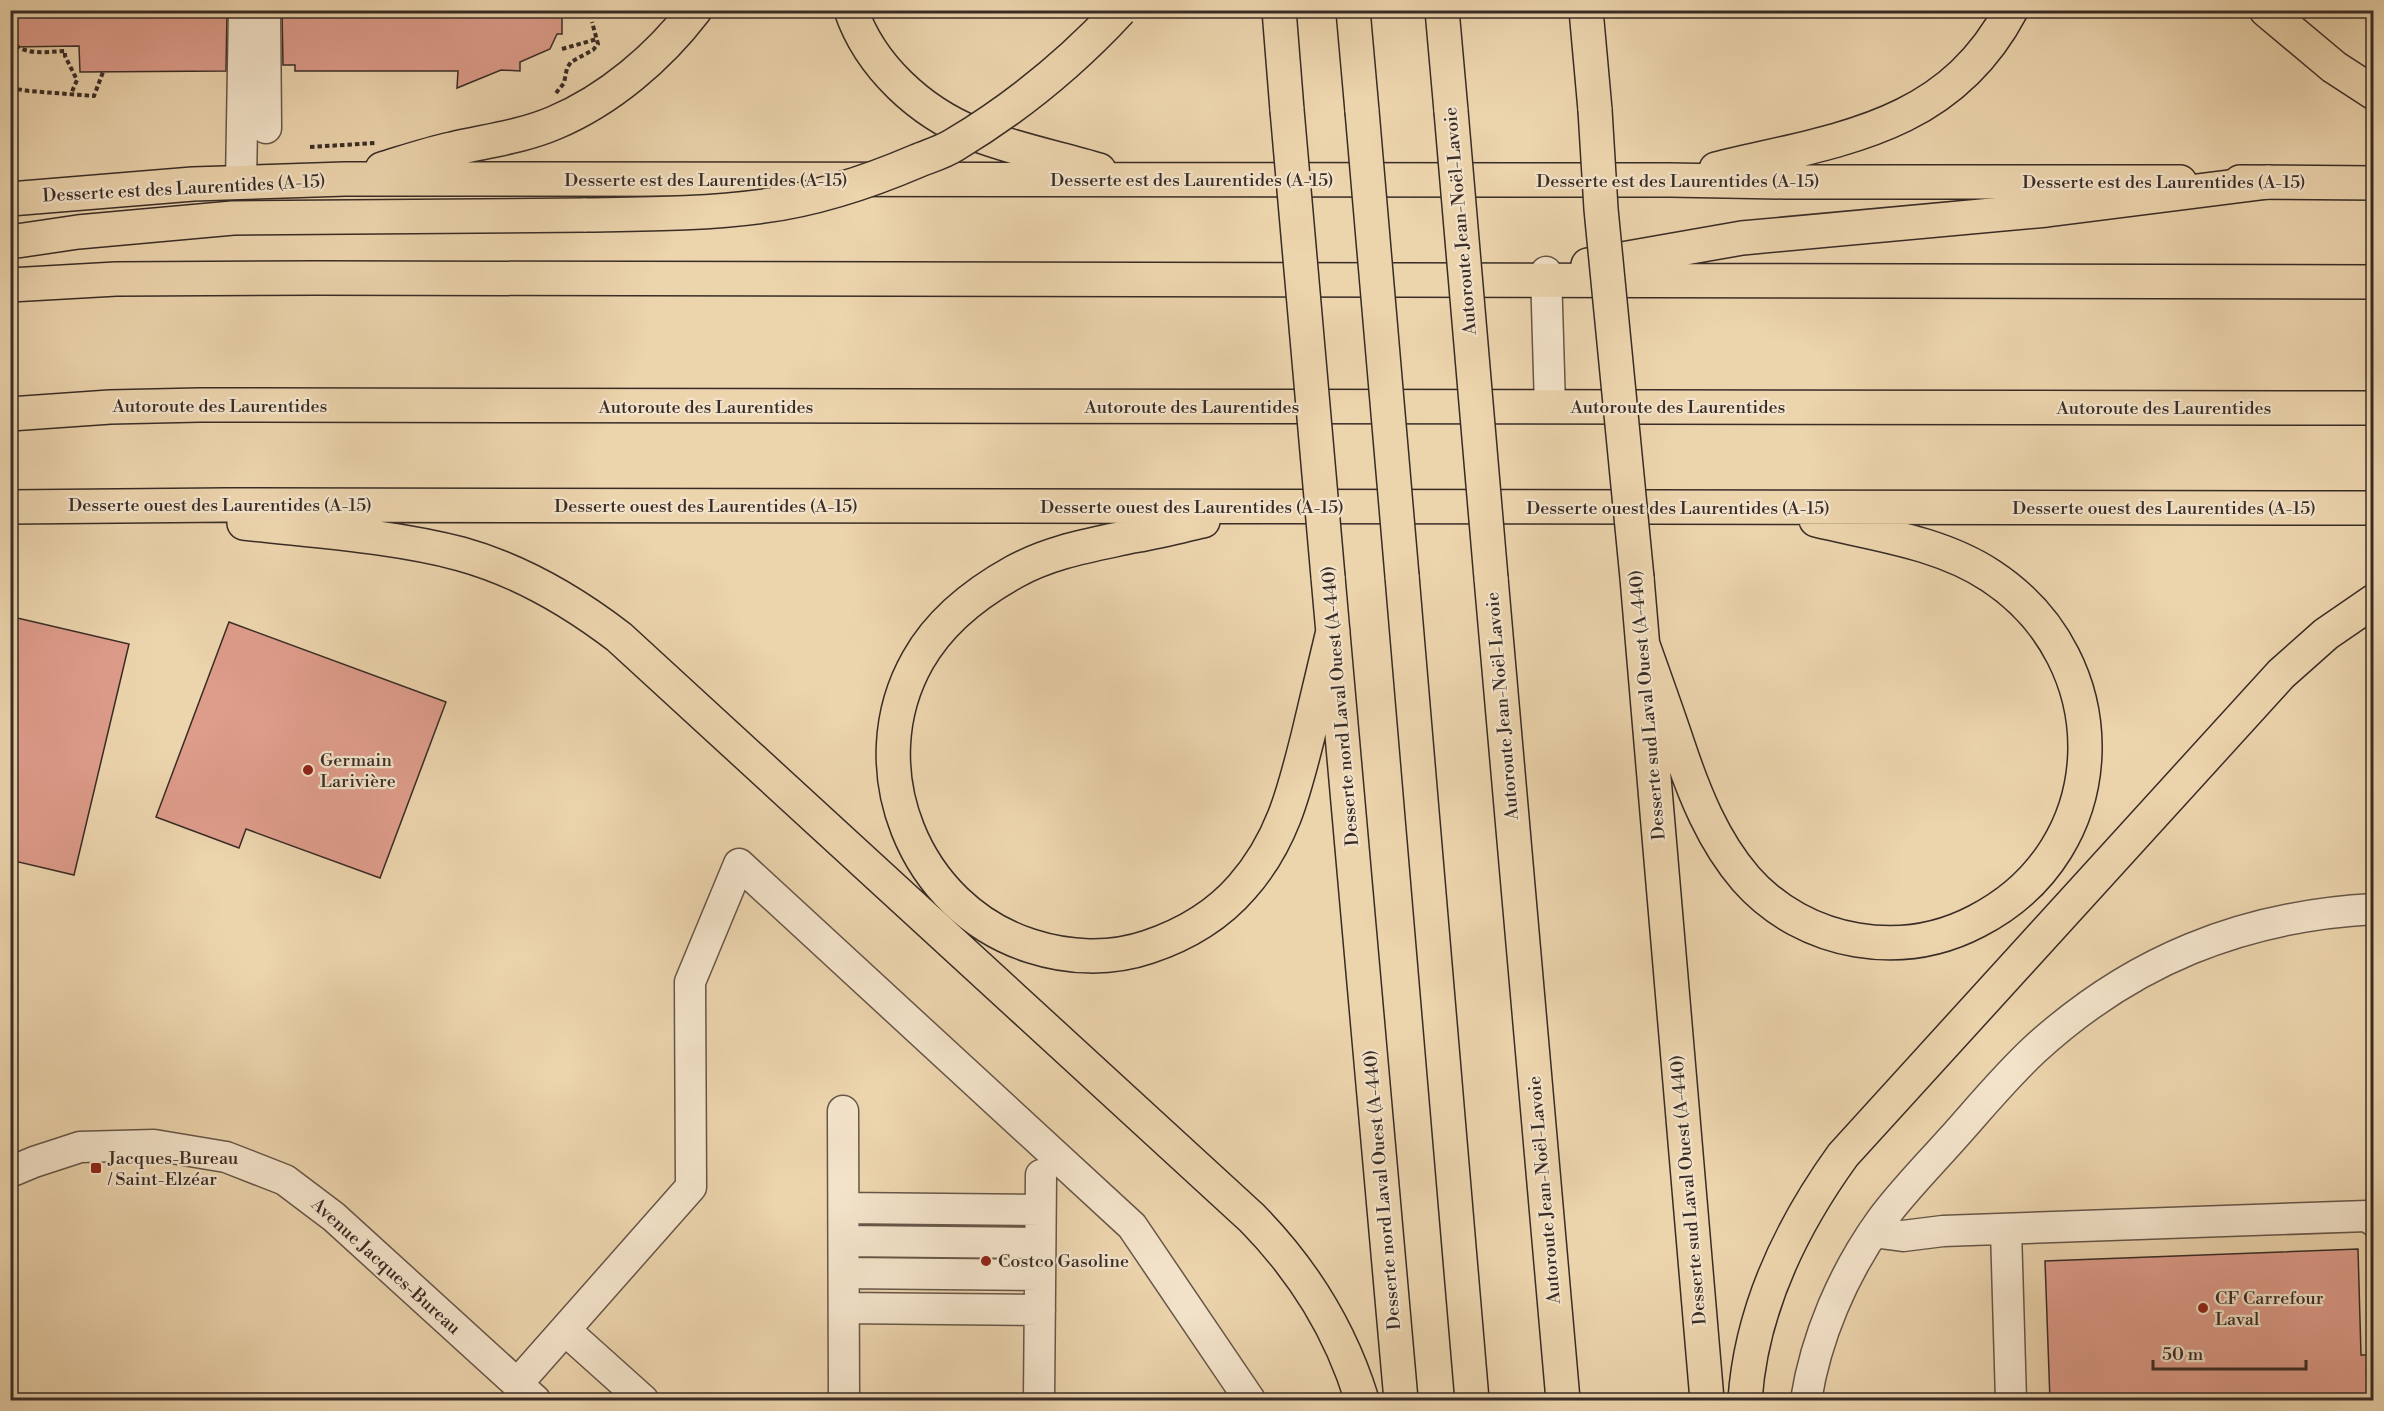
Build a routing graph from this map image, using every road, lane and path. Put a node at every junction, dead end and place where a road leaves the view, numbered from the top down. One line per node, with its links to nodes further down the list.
1 (244, 10): 29 (street)
2 (265, 10): 25 (street)
3 (695, 10): 26 (main road)
4 (851, 10): 28 (main road)
5 (1120, 10): 33 (main road, bridge)
6 (1266, 10): 18 (main road)
7 (1278, 10): 18 (main road, Desserte nord Laval Ouest (A-440))
8 (1353, 10): 71 (main road, bridge)
9 (1442, 10): 72 (main road, Autoroute Jean-Noël-Lavoie, bridge)
10 (1586, 10): 24 (main road, Desserte sud Laval Ouest (A-440))
11 (1608, 10): 24 (main road)
12 (2011, 10): 27 (main road)
13 (2266, 10): 21 (main road)
14 (592, 22): 15 (path)
15 (597, 39): 17 (path); 23 (path)
16 (10, 41): 22 (path)
17 (562, 49)
18 (1283, 63): 46 (main road, Desserte nord Laval Ouest (A-440), bridge)
19 (103, 72): 22 (path)
20 (10, 88): 22 (path)
21 (2373, 93)
22 (70, 94)
23 (549, 99)
24 (1594, 102): 47 (main road, Desserte sud Laval Ouest (A-440), bridge)
25 (266, 128)
26 (345, 180): 28 (main road, Desserte est des Laurentides (A-15)); 29 (main road, Desserte est des Laurentides (A-15))
27 (1670, 180): 28 (main road, Desserte est des Laurentides (A-15)); 30 (main road, Desserte est des Laurentides (A-15))
28 (1135, 181)
29 (241, 182): 32 (main road, Desserte est des Laurentides (A-15))
30 (2268, 182): 31 (main road, Desserte est des Laurentides (A-15)); 34 (main road)
31 (2373, 183)
32 (10, 200)
33 (10, 242)
34 (1546, 276): 35 (main road); 36 (main road); 37 (street)
35 (2373, 282)
36 (10, 285)
37 (1550, 406): 38 (main road, Autoroute des Laurentides); 39 (main road, Autoroute des Laurentides)
38 (2373, 408)
39 (10, 414)
40 (105, 505): 41 (main road, Desserte ouest des Laurentides (A-15)); 42 (main road, Desserte ouest des Laurentides (A-15)); 69 (main road)
41 (10, 507)
42 (1264, 508): 43 (main road, Desserte ouest des Laurentides (A-15)); 46 (main road)
43 (1765, 508): 44 (main road, Desserte ouest des Laurentides (A-15)); 47 (main road)
44 (2373, 508)
45 (2373, 601): 74 (main road)
46 (1333, 631): 70 (main road, Desserte nord Laval Ouest (A-440))
47 (1643, 645): 73 (main road, Desserte sud Laval Ouest (A-440))
48 (2373, 909): 56 (street)
49 (843, 1111): 52 (street)
50 (10, 1172): 64 (street, Avenue Jacques-Bureau)
51 (1041, 1175): 53 (street)
52 (844, 1208): 53 (street); 57 (street)
53 (1041, 1210): 58 (street)
54 (2373, 1221): 55 (street)
55 (2006, 1230): 56 (street); 76 (street)
56 (1873, 1232): 75 (street)
57 (844, 1241): 58 (street); 59 (street)
58 (1040, 1243): 60 (street)
59 (844, 1273): 60 (street); 61 (street)
60 (1040, 1275): 62 (street)
61 (844, 1308): 62 (street); 66 (street)
62 (1040, 1310): 67 (street)
63 (565, 1330): 64 (street); 65 (street); 68 (street)
64 (526, 1392)
65 (643, 1401)
66 (844, 1401)
67 (1039, 1401)
68 (1250, 1401)
69 (1362, 1401)
70 (1401, 1401)
71 (1472, 1401)
72 (1563, 1401)
73 (1707, 1401)
74 (1745, 1401)
75 (1806, 1401)
76 (2011, 1401)

